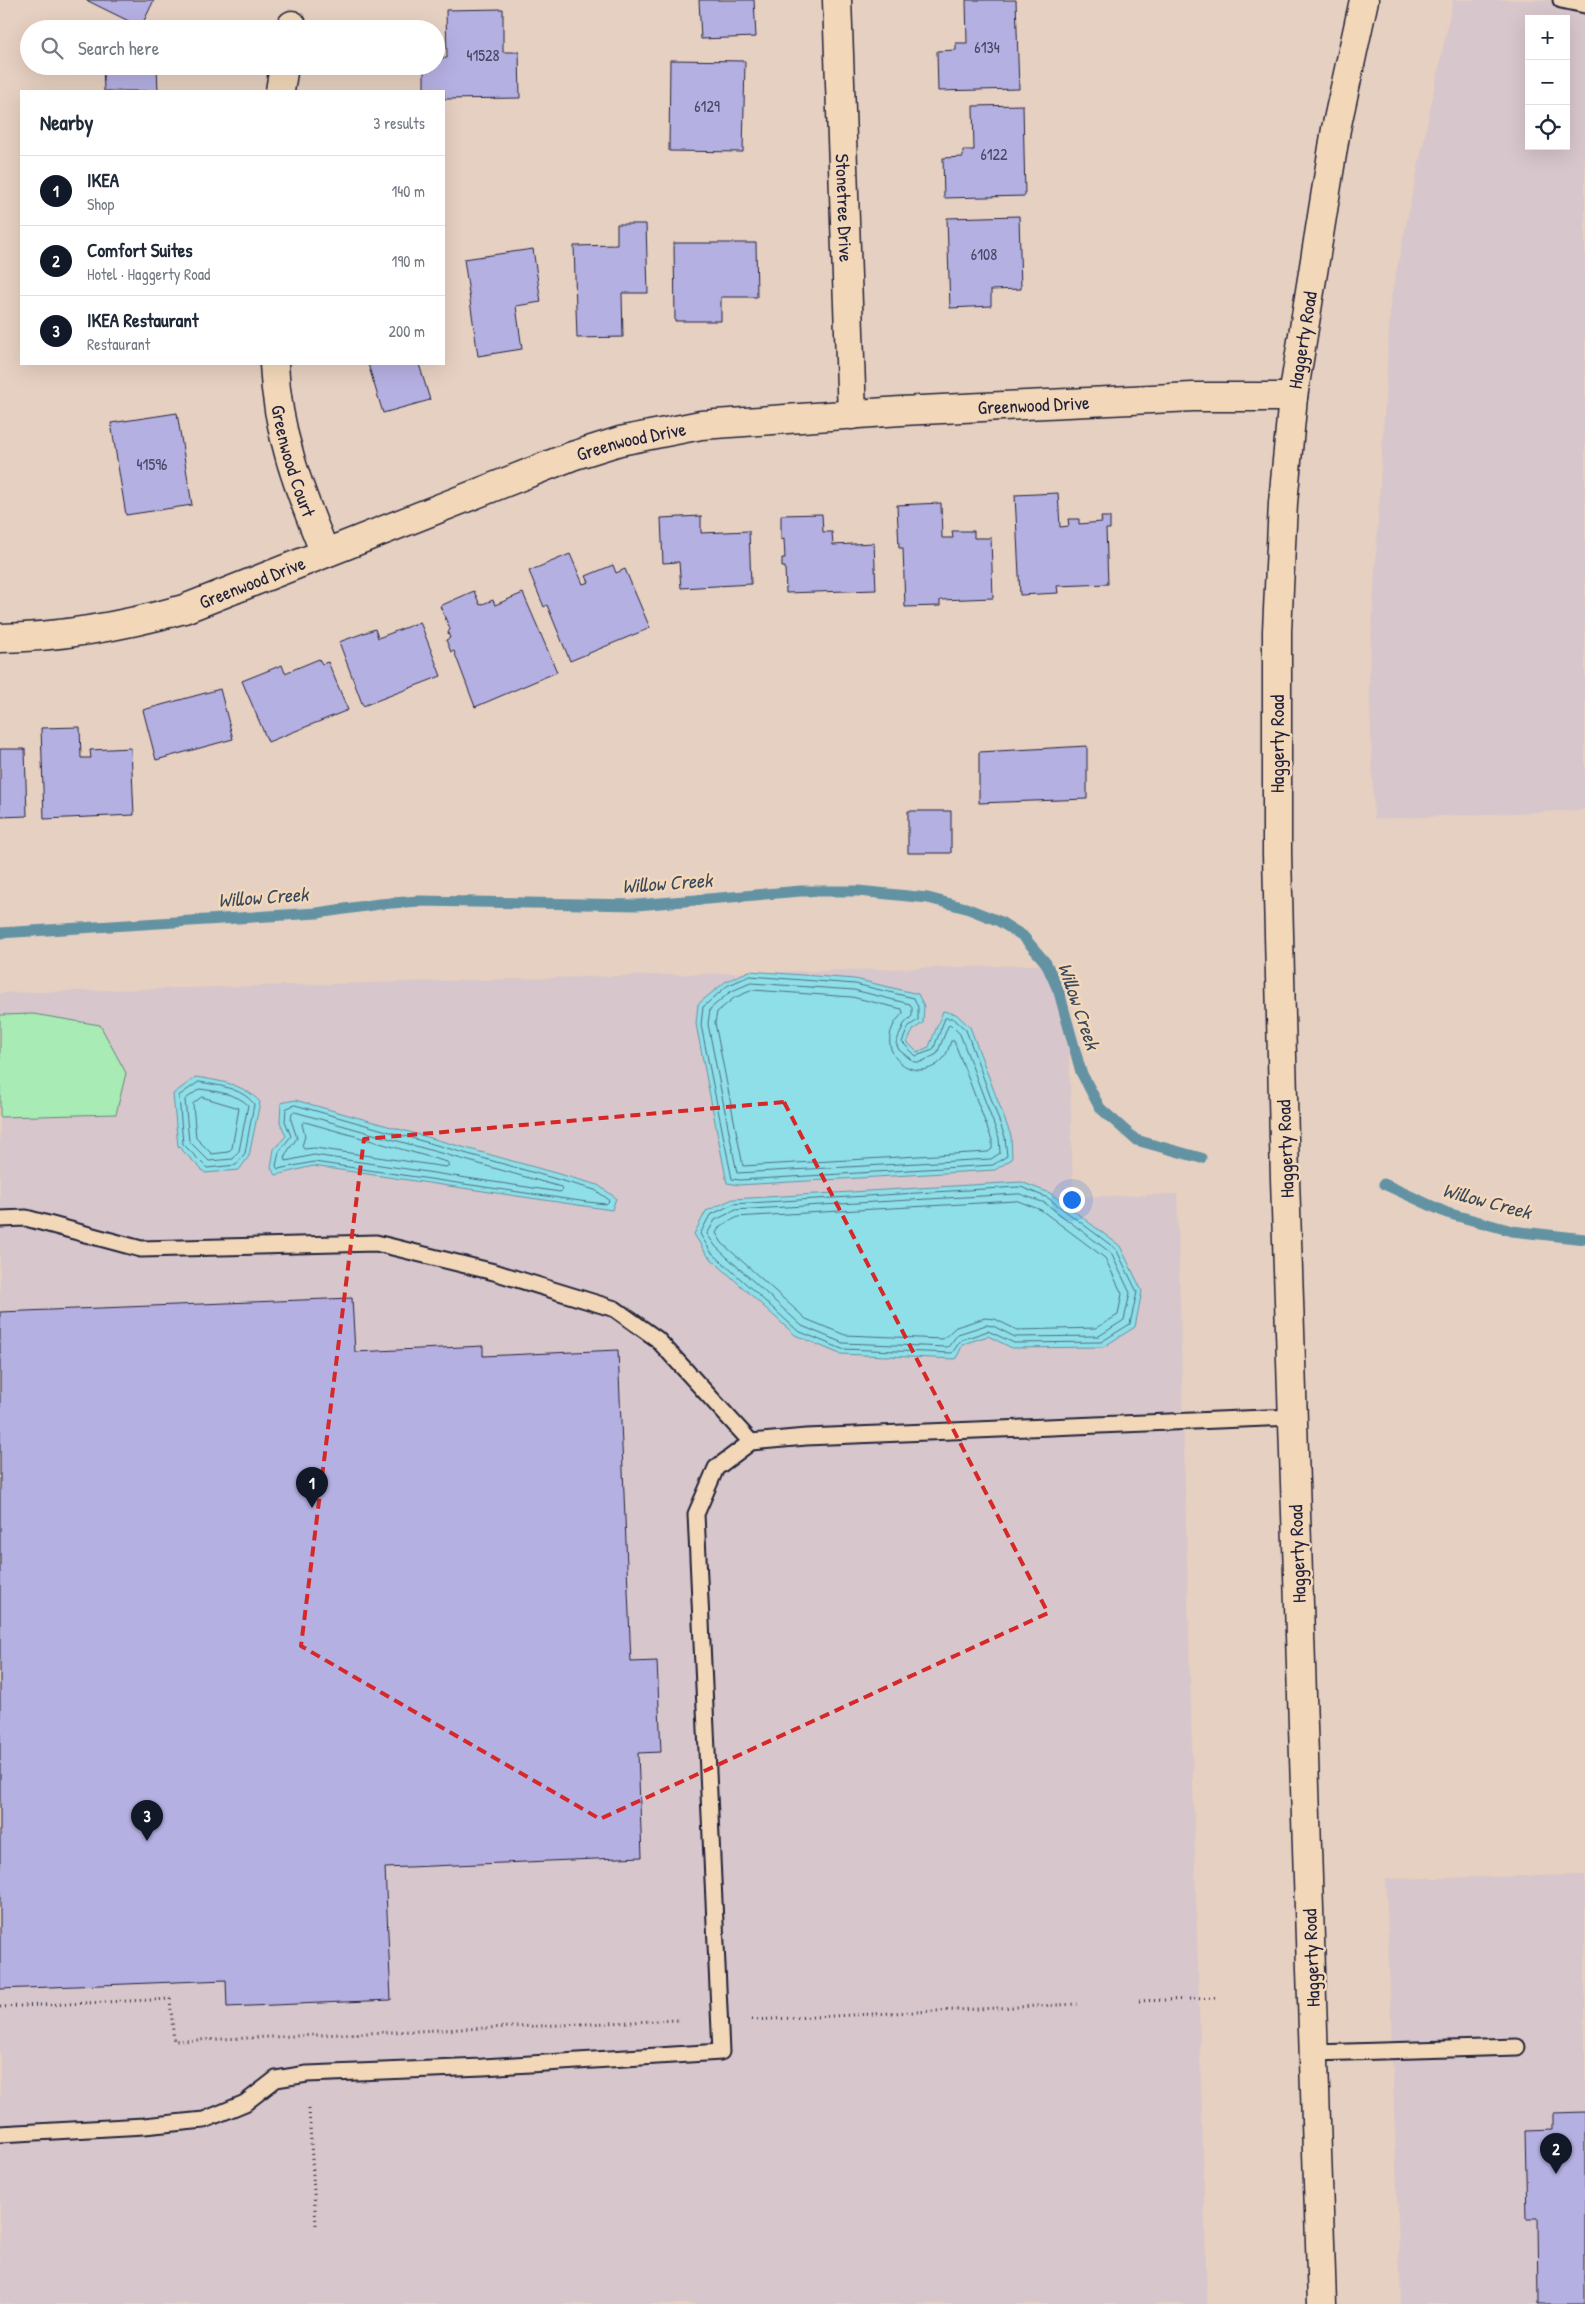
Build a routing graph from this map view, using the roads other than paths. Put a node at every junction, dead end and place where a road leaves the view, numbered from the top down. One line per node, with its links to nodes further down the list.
1 (837, 0): 9 (main road, Stonetree Drive)
2 (1364, 0): 8 (main road, Haggerty Road)
3 (1560, 0): 4 (lane)
4 (1585, 5)
5 (283, 75): 6 (main road)
6 (280, 90)
7 (274, 365): 10 (main road, Greenwood Court)
8 (1293, 397): 9 (main road, Greenwood Drive); 13 (main road, Haggerty Road)
9 (852, 415): 10 (main road, Greenwood Drive)
10 (325, 553): 11 (main road, Greenwood Drive)
11 (0, 638)
12 (0, 1219): 14 (lane)
13 (1293, 1418): 14 (lane); 16 (main road, Haggerty Road)
14 (751, 1442): 17 (lane)
15 (1517, 2047): 16 (lane)
16 (1314, 2053): 18 (main road, Haggerty Road)
17 (0, 2134)
18 (1322, 2304)

